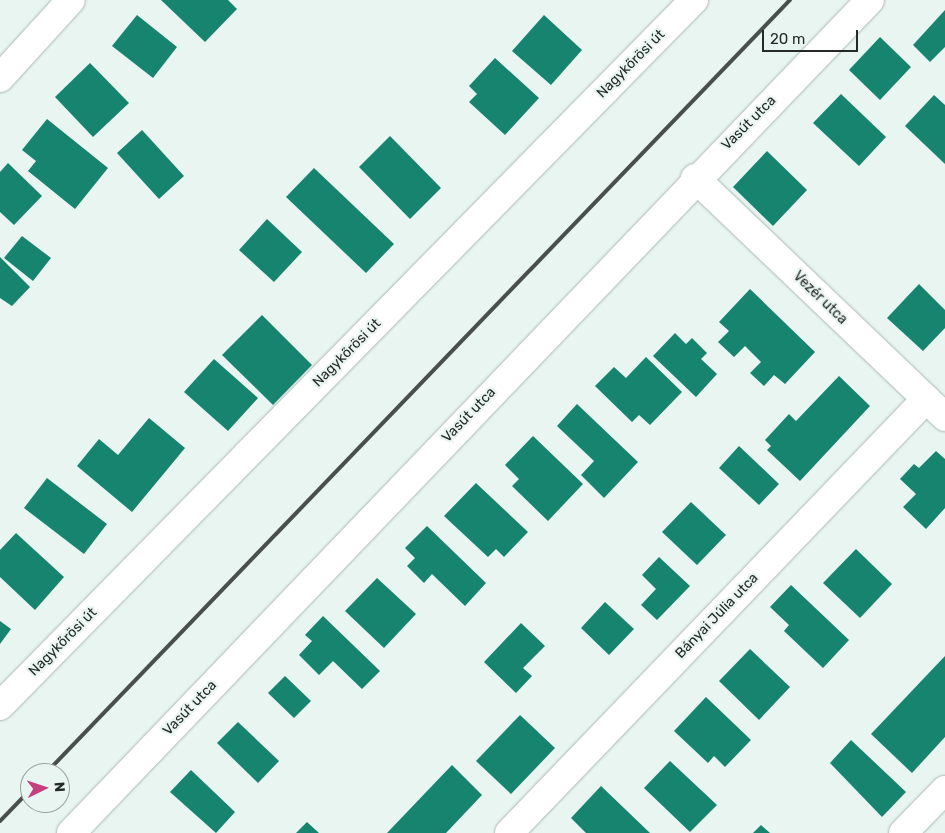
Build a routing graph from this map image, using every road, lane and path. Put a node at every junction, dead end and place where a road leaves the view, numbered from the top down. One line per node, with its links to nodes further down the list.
1 (71, 0): 4 (street)
2 (694, 0): 7 (street, Nagykőrösi út)
3 (870, 0): 5 (street, Vasút utca)
4 (0, 78)
5 (695, 178): 6 (street, Vezér utca); 9 (street, Vasút utca)
6 (935, 408): 10 (street, Bányai Júlia utca)
7 (0, 706)
8 (945, 790): 11 (street)
9 (71, 833)
10 (509, 833)
11 (903, 833)

